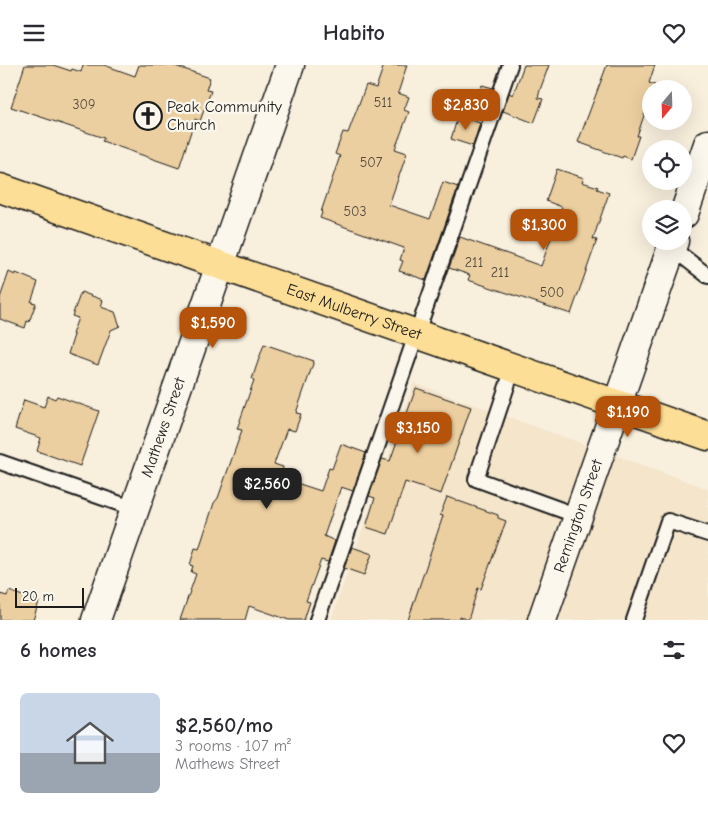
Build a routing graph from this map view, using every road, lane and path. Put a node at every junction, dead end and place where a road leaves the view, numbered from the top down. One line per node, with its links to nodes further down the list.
1 (290, 65): 8 (street, Mathews Street)
2 (510, 65): 10 (lane)
3 (708, 144): 5 (street)
4 (0, 188): 8 (highway, East Mulberry Street)
5 (689, 200)
6 (671, 250): 12 (street, Remington Street)
7 (679, 250): 9 (lane)
8 (220, 265): 10 (highway, East Mulberry Street); 15 (street, Mathews Street)
9 (708, 276)
10 (416, 334): 11 (highway, East Mulberry Street); 19 (lane)
11 (513, 368): 12 (highway, East Mulberry Street); 16 (lane)
12 (617, 404): 13 (highway, East Mulberry Street); 16 (street, Remington Street)
13 (708, 436)
14 (0, 462): 15 (lane)
15 (135, 509): 18 (street, Mathews Street)
16 (578, 516): 20 (street, Remington Street)
17 (708, 535): 21 (lane)
18 (96, 620)
19 (317, 620)
20 (542, 620)
21 (634, 620)

